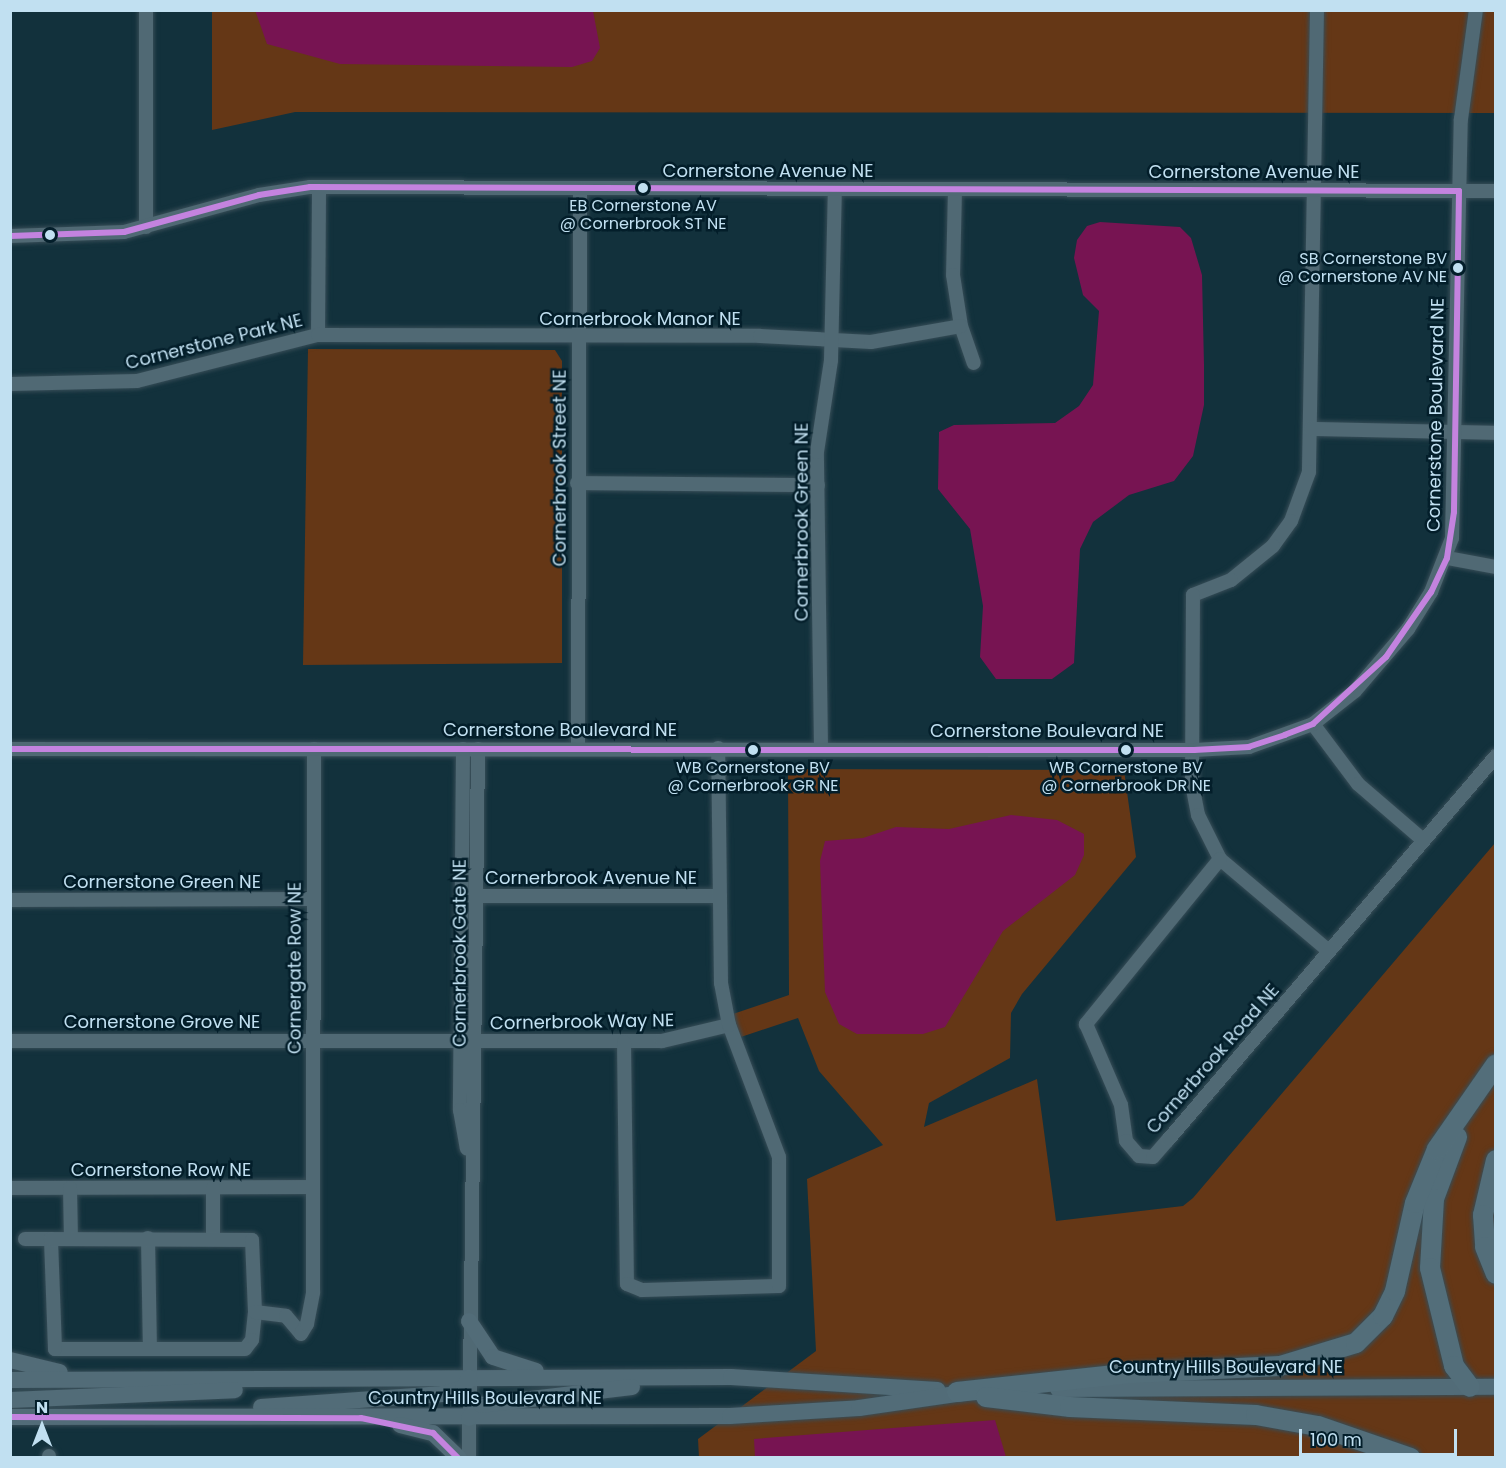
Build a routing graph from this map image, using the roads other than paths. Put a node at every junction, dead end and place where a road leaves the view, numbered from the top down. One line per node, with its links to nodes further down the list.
1 (146, 10): 11 (street)
2 (1317, 10): 8 (street)
3 (1476, 10): 9 (street, Cornerstone Boulevard NE)
4 (319, 187): 5 (street, Cornerstone Avenue NE); 11 (street, Cornerstone Avenue NE); 14 (street)
5 (580, 188): 6 (street, Cornerstone Avenue NE); 15 (street, Cornerbrook Street NE)
6 (835, 189): 7 (street, Cornerstone Avenue NE); 16 (street, Cornerbrook Green NE)
7 (955, 189): 8 (street, Cornerstone Avenue NE); 13 (street)
8 (1311, 190): 9 (street, Cornerstone Avenue NE); 19 (street)
9 (1459, 191): 10 (street, Cornerstone Avenue NE); 20 (street, Cornerstone Boulevard NE)
10 (1496, 191)
11 (146, 227): 12 (street, Cornerstone Avenue NE)
12 (10, 236)
13 (961, 326): 16 (street, Cornerbrook Manor NE); 17 (street)
14 (318, 335): 15 (street, Cornerbrook Manor NE); 18 (street, Cornerstone Park NE)
15 (578, 336): 16 (street, Cornerbrook Manor NE); 22 (street, Cornerbrook Street NE)
16 (832, 341): 23 (street, Cornerbrook Green NE)
17 (974, 363)
18 (10, 384)
19 (1311, 429): 20 (street); 34 (street)
20 (1456, 432): 21 (street); 24 (street, Cornerstone Boulevard NE)
21 (1496, 433)
22 (577, 483): 23 (street); 27 (street, Cornerbrook Street NE)
23 (818, 485): 29 (street, Cornerbrook Green NE)
24 (1447, 558): 25 (street); 26 (street, Cornerstone Boulevard NE)
25 (1496, 567)
26 (1313, 724): 34 (street, Cornerstone Boulevard NE); 36 (street)
27 (578, 748): 28 (street, Cornerstone Boulevard NE); 33 (street, Cornerstone Boulevard NE)
28 (718, 748): 29 (street, Cornerstone Boulevard NE); 40 (street)
29 (822, 748): 34 (street, Cornerstone Boulevard NE)
30 (10, 749): 31 (street, Cornerstone Boulevard NE)
31 (314, 749): 32 (street, Cornerstone Boulevard NE); 41 (street, Cornergate Row NE)
32 (463, 749): 33 (street, Cornerstone Boulevard NE); 38 (street, Cornerbrook Gate NE)
33 (478, 749): 39 (street, Cornerbrook Gate NE)
34 (1194, 750): 37 (street)
35 (1496, 756): 36 (street, Cornerbrook Road NE)
36 (1423, 840): 43 (street, Cornerbrook Road NE)
37 (1220, 859): 43 (street); 43 (street, Cornerbrook Road NE)
38 (462, 896): 39 (street, Cornerbrook Avenue NE); 47 (street, Cornerbrook Gate NE)
39 (478, 896): 40 (street, Cornerbrook Avenue NE); 47 (street, Cornerbrook Gate NE)
40 (720, 896): 44 (street)
41 (313, 899): 42 (street, Cornerstone Green NE); 45 (street, Cornergate Row NE)
42 (10, 900)
43 (1329, 951)
44 (729, 1025): 48 (street, Cornerbrook Way NE); 48 (street)
45 (313, 1040): 46 (street, Cornerstone Grove NE); 47 (street, Cornerstone Grove NE); 52 (street, Cornergate Row NE)
46 (10, 1041)
47 (470, 1041): 48 (street, Cornerbrook Way NE); 63 (street, Cornerbrook Gate NE)
48 (624, 1042)
49 (1496, 1064): 74 (highway)
50 (1496, 1076): 73 (highway)
51 (1496, 1160): 61 (highway)
52 (312, 1187): 55 (street, Cornerstone Row NE); 62 (street, Cornergate Row NE)
53 (10, 1188): 54 (street, Cornerstone Row NE)
54 (70, 1188): 55 (street, Cornerstone Row NE); 57 (street)
55 (213, 1188): 56 (street)
56 (213, 1237): 58 (street); 62 (street)
57 (71, 1238): 58 (street); 60 (street)
58 (148, 1238): 64 (street)
59 (25, 1239): 60 (street)
60 (51, 1239): 64 (street)
61 (1496, 1274)
62 (255, 1312): 64 (street)
63 (469, 1321): 67 (street, Cornerbrook Gate NE); 68 (main road)
64 (150, 1349)
65 (10, 1360): 71 (main road)
66 (686, 1377): 68 (main road, Country Hills Boulevard NE); 74 (main road, Country Hills Boulevard NE); 79 (main road)
67 (469, 1378): 68 (main road, Country Hills Boulevard NE); 69 (main road, Country Hills Boulevard NE); 76 (main road); 79 (street, Cornerbrook Gate NE)
68 (594, 1378)
69 (340, 1379): 71 (main road, Country Hills Boulevard NE); 75 (main road)
70 (10, 1380): 71 (main road, Country Hills Boulevard NE)
71 (102, 1380)
72 (1496, 1386): 73 (main road, Country Hills Boulevard NE)
73 (1470, 1387): 74 (main road, Country Hills Boulevard NE)
74 (957, 1392): 79 (main road, Country Hills Boulevard NE); 82 (highway)
75 (10, 1400)
76 (147, 1415): 77 (main road, Country Hills Boulevard NE); 78 (main road, Country Hills Boulevard NE)
77 (10, 1417)
78 (361, 1418): 79 (main road, Country Hills Boulevard NE); 80 (main road)
79 (469, 1418): 81 (street, Cornerbrook Gate NE)
80 (459, 1458)
81 (469, 1458)
82 (1412, 1458)

